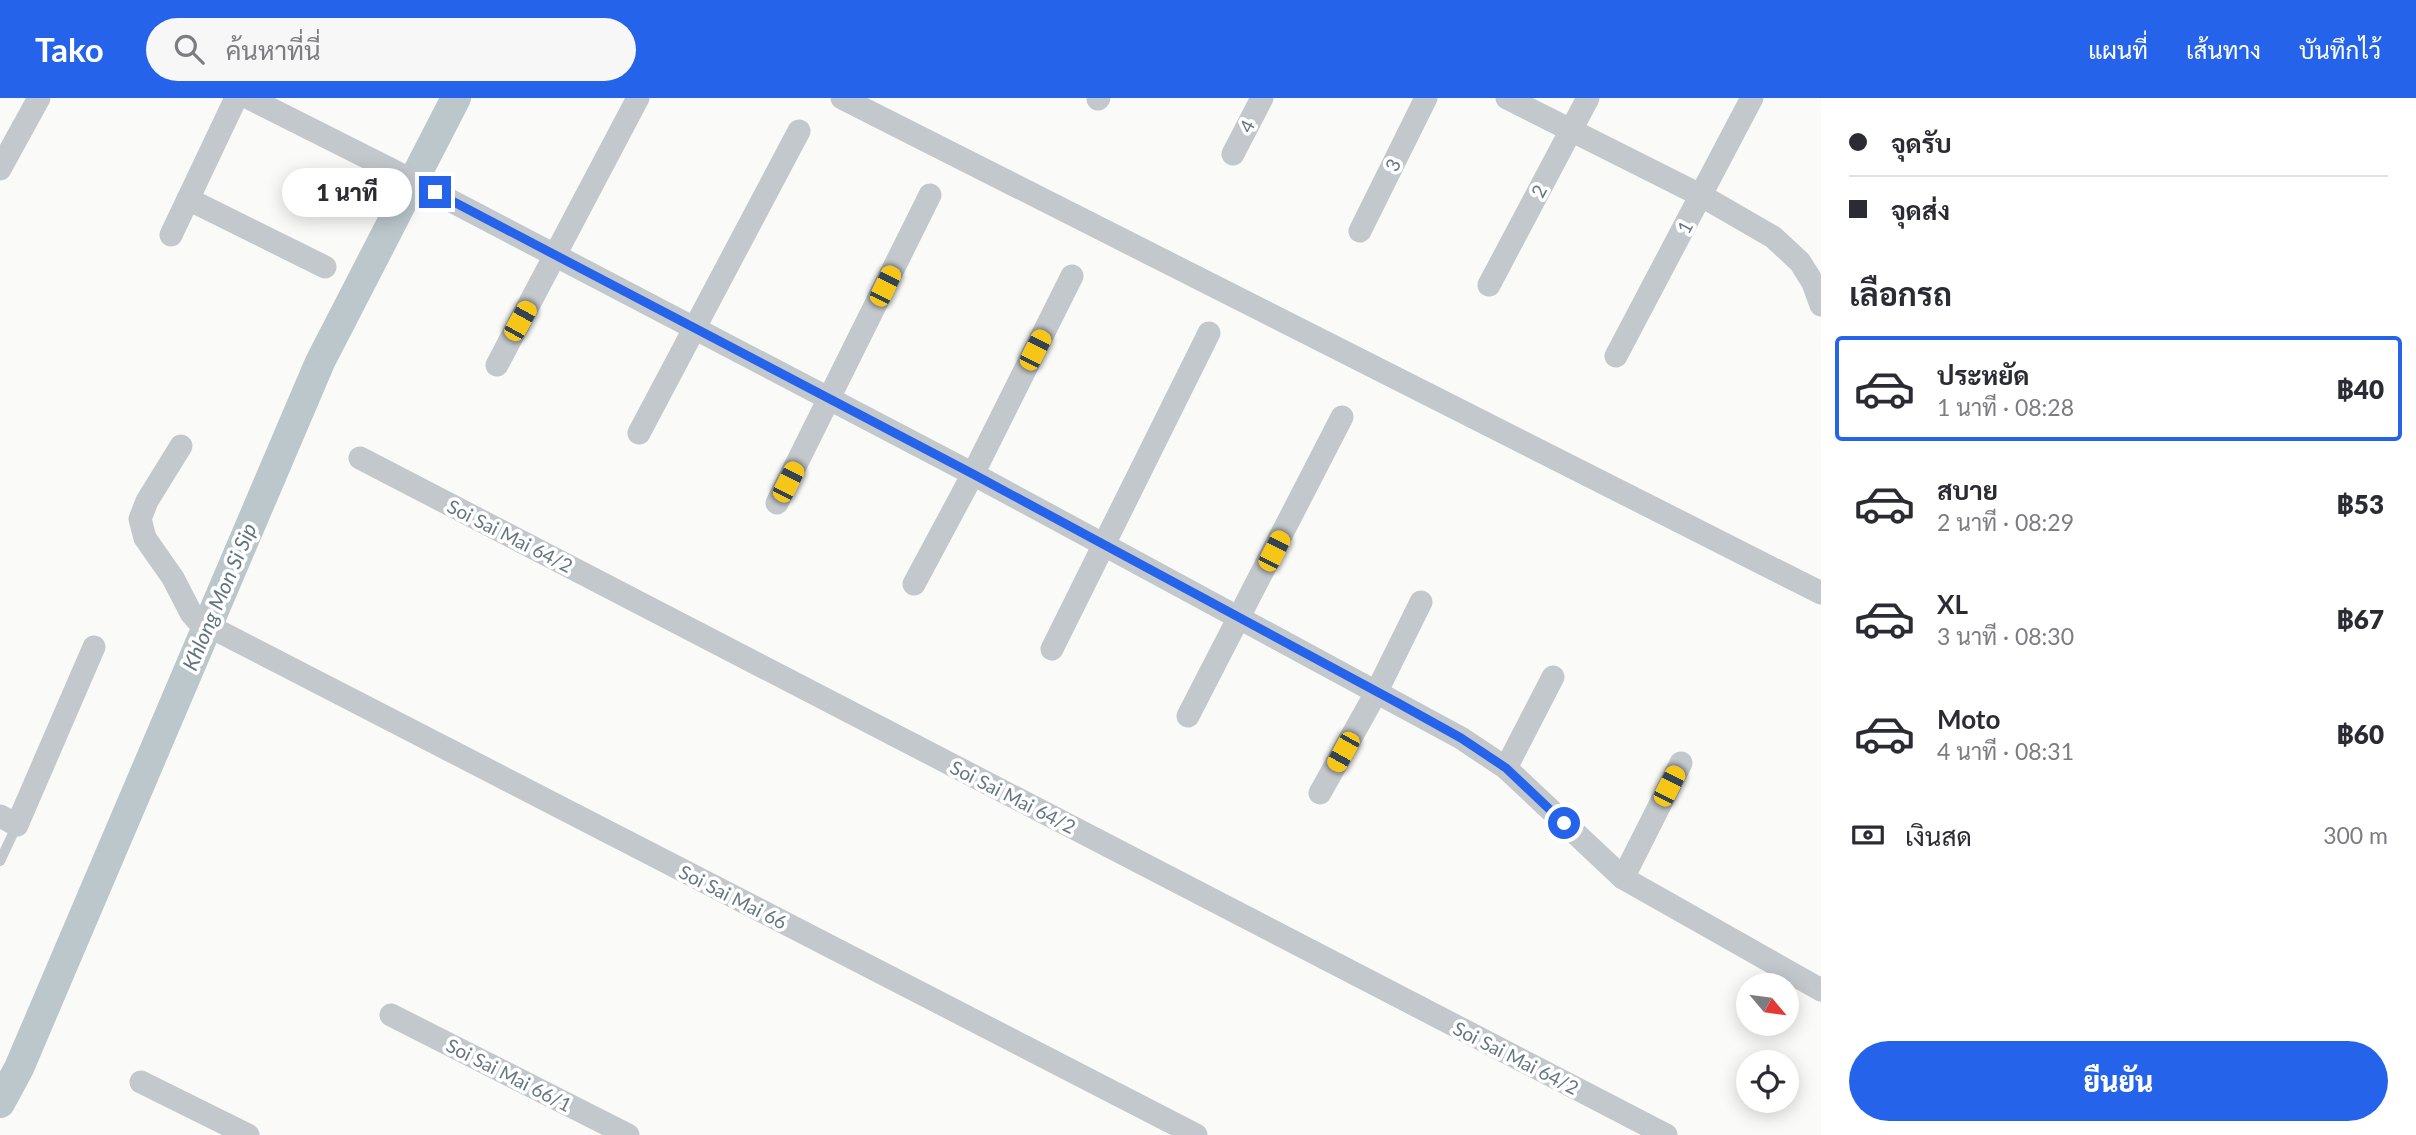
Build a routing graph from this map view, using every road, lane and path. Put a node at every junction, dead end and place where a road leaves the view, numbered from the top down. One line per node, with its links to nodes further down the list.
1 (39, 98): 14 (street)
2 (236, 98): 17 (street)
3 (249, 98): 20 (street)
4 (638, 98): 20 (street)
5 (842, 98): 39 (street)
6 (1262, 98): 13 (street, 4)
7 (1426, 98): 18 (street, 3)
8 (1507, 98): 12 (street)
9 (1588, 98): 12 (street, 2)
10 (1752, 98): 16 (street, 1)
11 (799, 131): 26 (street)
12 (1571, 131): 16 (street); 24 (street, 2)
13 (1233, 154)
14 (0, 169)
15 (930, 195): 30 (street)
16 (1702, 196): 23 (street); 28 (street, 1)
17 (188, 199): 19 (street); 21 (street)
18 (1360, 231)
19 (171, 235)
20 (556, 256): 26 (street); 29 (street)
21 (325, 267)
22 (1072, 276): 35 (street)
23 (1817, 276): 25 (street)
24 (1489, 285)
25 (1821, 305)
26 (694, 328): 30 (street); 32 (street)
27 (1209, 333): 37 (street)
28 (1616, 356)
29 (497, 365)
30 (830, 399): 35 (street); 36 (street)
31 (1342, 417): 41 (street)
32 (639, 433)
33 (181, 446): 58 (street, Soi Sai Mai 66)
34 (360, 458): 59 (street, Soi Sai Mai 64/2)
35 (973, 474): 37 (street); 38 (street)
36 (777, 503)
37 (1104, 544): 41 (street); 43 (street)
38 (914, 584)
39 (1821, 593)
40 (1421, 602): 45 (street)
41 (1240, 617): 45 (street); 46 (street)
42 (94, 647): 50 (street)
43 (1052, 649)
44 (1553, 677): 48 (street)
45 (1377, 691): 48 (street); 49 (street)
46 (1188, 716)
47 (1681, 763): 52 (street)
48 (1506, 768): 52 (street)
49 (1320, 793)
50 (9, 820): 51 (lane)
51 (0, 861)
52 (1623, 878): 53 (street)
53 (1821, 990)
54 (391, 1015): 57 (street, Soi Sai Mai 66/1)
55 (141, 1082): 56 (street)
56 (248, 1135)
57 (628, 1135)
58 (1196, 1135)
59 (1666, 1135)

